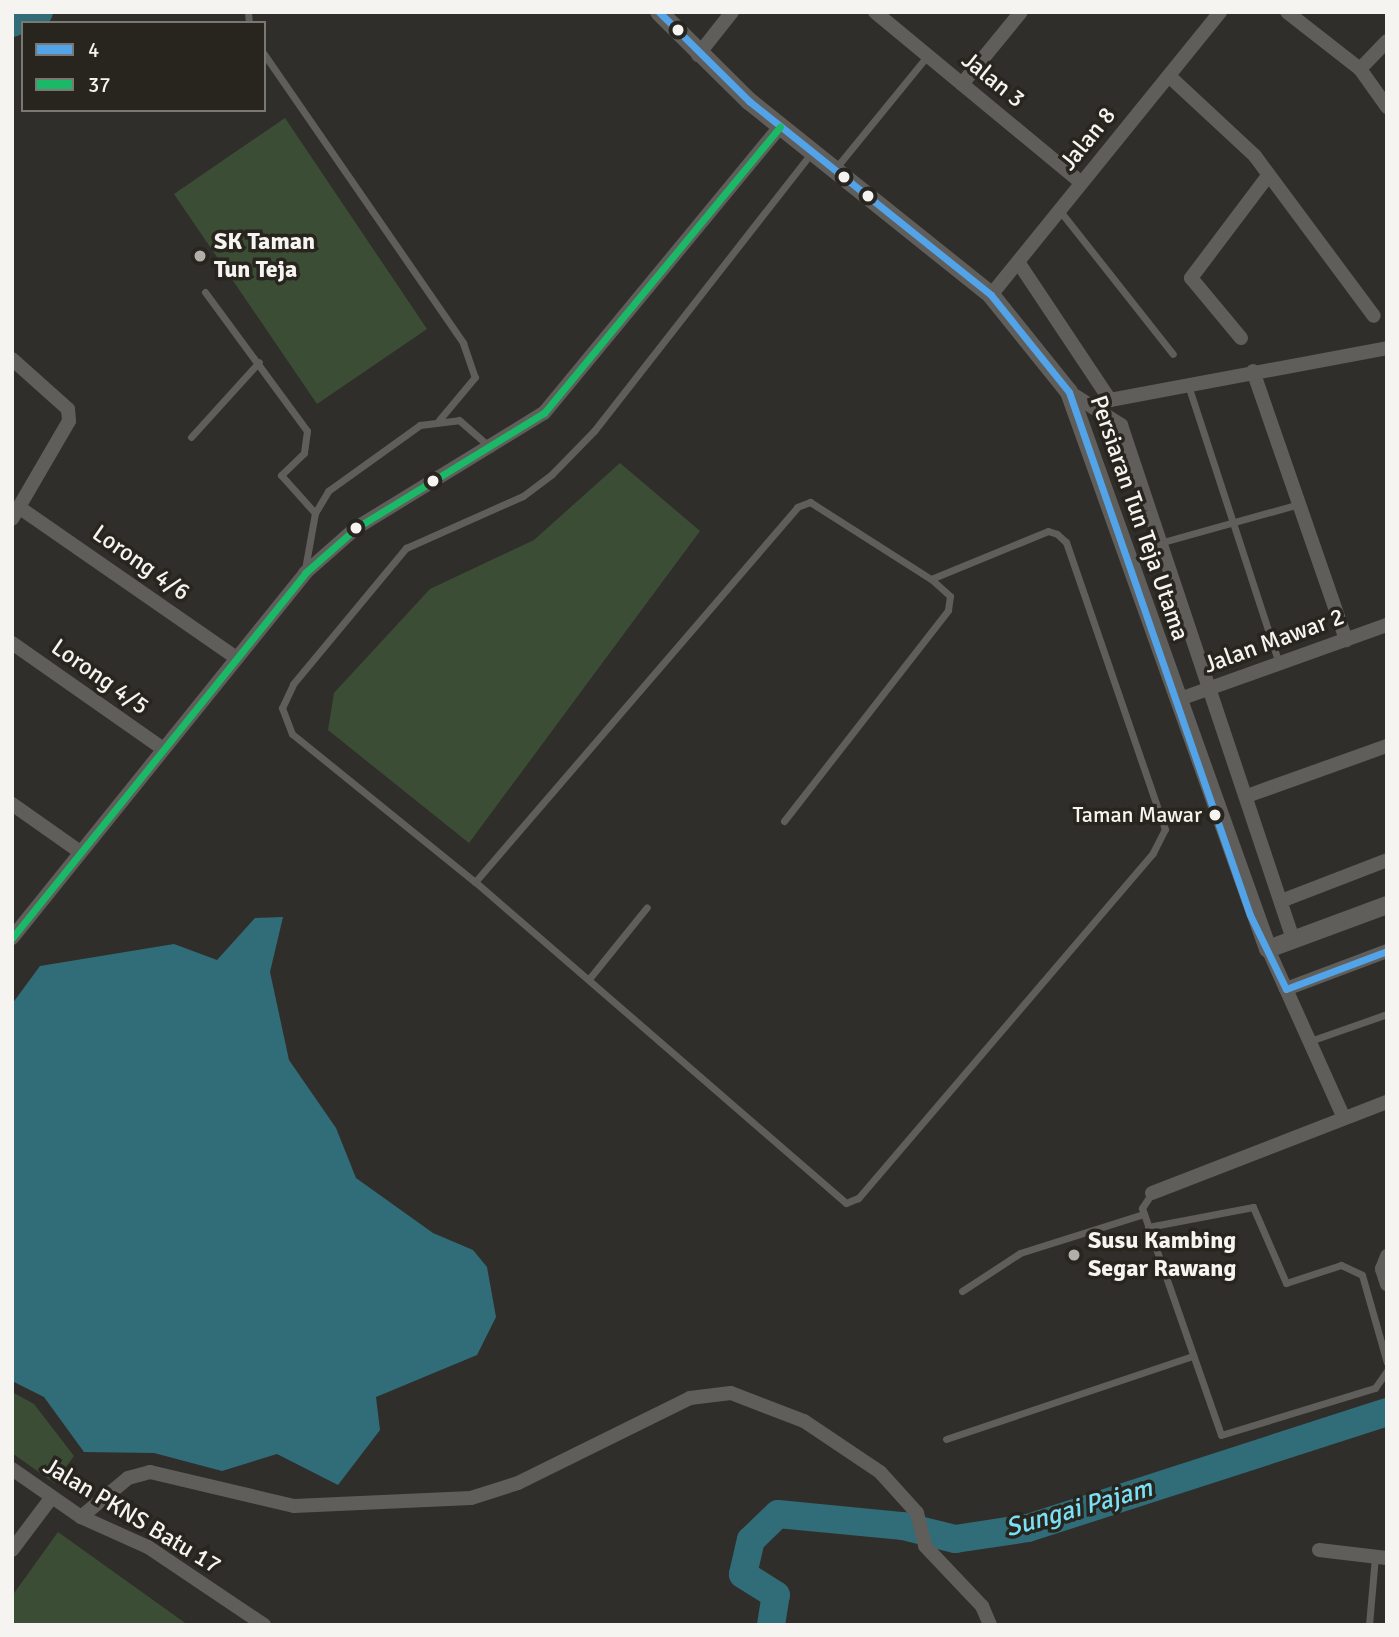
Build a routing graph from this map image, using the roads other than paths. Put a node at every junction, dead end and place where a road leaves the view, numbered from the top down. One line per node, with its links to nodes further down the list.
1 (659, 12): 8 (street, Persiaran Tun Teja Utama)
2 (732, 12): 8 (street)
3 (875, 12): 9 (street, Jalan 3)
4 (1021, 12): 13 (street)
5 (1220, 12): 12 (street, Jalan 8)
6 (1287, 12): 11 (street)
7 (1387, 41): 11 (street)
8 (698, 55): 15 (street, Persiaran Tun Teja Utama)
9 (928, 55): 13 (street, Jalan 3); 17 (lane)
10 (266, 57): 34 (lane)
11 (1360, 69): 14 (street)
12 (1169, 76): 18 (street); 19 (street, Jalan 8)
13 (962, 84): 19 (street, Jalan 3)
14 (1387, 107)
15 (780, 127): 16 (street, Persiaran Tun Teja Utama); 36 (street)
16 (812, 152): 17 (street, Persiaran Tun Teja Utama); 58 (lane)
17 (834, 170): 23 (street, Persiaran Tun Teja Utama)
18 (1268, 176): 24 (street); 25 (street)
19 (1083, 183): 20 (street, Jalan 8)
20 (1060, 211): 21 (street, Jalan 8); 27 (lane)
21 (1018, 262): 23 (street, Jalan 8); 33 (street)
22 (205, 292): 29 (lane)
23 (991, 295): 32 (street, Persiaran Tun Teja Utama)
24 (1374, 316)
25 (1241, 338)
26 (1386, 345): 30 (street)
27 (1173, 354)
28 (12, 359): 39 (street)
29 (259, 362): 35 (lane); 38 (lane)
30 (1253, 370): 31 (street); 37 (street)
31 (1188, 384): 33 (street); 40 (lane)
32 (1069, 392): 33 (street); 50 (street, Persiaran Tun Teja Utama)
33 (1109, 406): 41 (street)
34 (439, 420): 36 (lane); 38 (lane)
35 (191, 438)
36 (491, 448): 42 (street)
37 (1299, 504): 40 (lane); 45 (street)
38 (315, 513): 42 (lane)
39 (16, 514): 47 (street, Lorong 4/6)
40 (1234, 522): 41 (lane); 48 (lane)
41 (1163, 542): 49 (street)
42 (305, 573): 47 (street)
43 (931, 579): 55 (lane); 58 (lane); 66 (lane)
44 (1387, 625): 45 (street, Jalan Mawar 2)
45 (1346, 639): 48 (street, Jalan Mawar 2)
46 (12, 643): 52 (street, Lorong 4/5)
47 (235, 657): 52 (street)
48 (1279, 663): 49 (street, Jalan Mawar 2)
49 (1210, 688): 50 (street, Jalan Mawar 2); 53 (street)
50 (1177, 700): 64 (street, Persiaran Tun Teja Utama)
51 (1387, 746): 53 (street)
52 (162, 748): 56 (street)
53 (1247, 796): 59 (street)
54 (12, 804): 56 (street)
55 (784, 821)
56 (80, 852): 62 (street)
57 (1387, 860): 59 (street)
58 (475, 882): 66 (lane)
59 (1280, 901): 63 (street)
60 (1387, 905): 63 (street)
61 (647, 907): 66 (lane)
62 (12, 938)
63 (1293, 939): 64 (street)
64 (1268, 949): 67 (street)
65 (1387, 951): 67 (street)
66 (589, 979)
67 (1286, 989): 69 (street)
68 (1387, 1014): 69 (lane)
69 (1309, 1042): 71 (street)
70 (1387, 1102): 71 (street)
71 (1343, 1116): 72 (street)
72 (1152, 1193): 73 (lane)
73 (1144, 1214): 74 (lane); 77 (lane)
74 (1148, 1227): 78 (lane); 79 (lane)
75 (1387, 1255): 76 (street)
76 (1387, 1284)
77 (962, 1291)
78 (1190, 1357): 80 (lane); 81 (lane)
79 (1387, 1363)
80 (1387, 1371)
81 (946, 1439)
82 (12, 1469): 83 (street, Jalan PKNS Batu 17)
83 (52, 1497): 84 (street, Jalan PKNS Batu 17); 85 (street)
84 (81, 1517): 88 (street, Jalan PKNS Batu 17); 89 (street)
85 (12, 1550)
86 (1319, 1550): 87 (street)
87 (1381, 1557): 90 (lane)
88 (264, 1625)
89 (990, 1625)
90 (1368, 1625)

